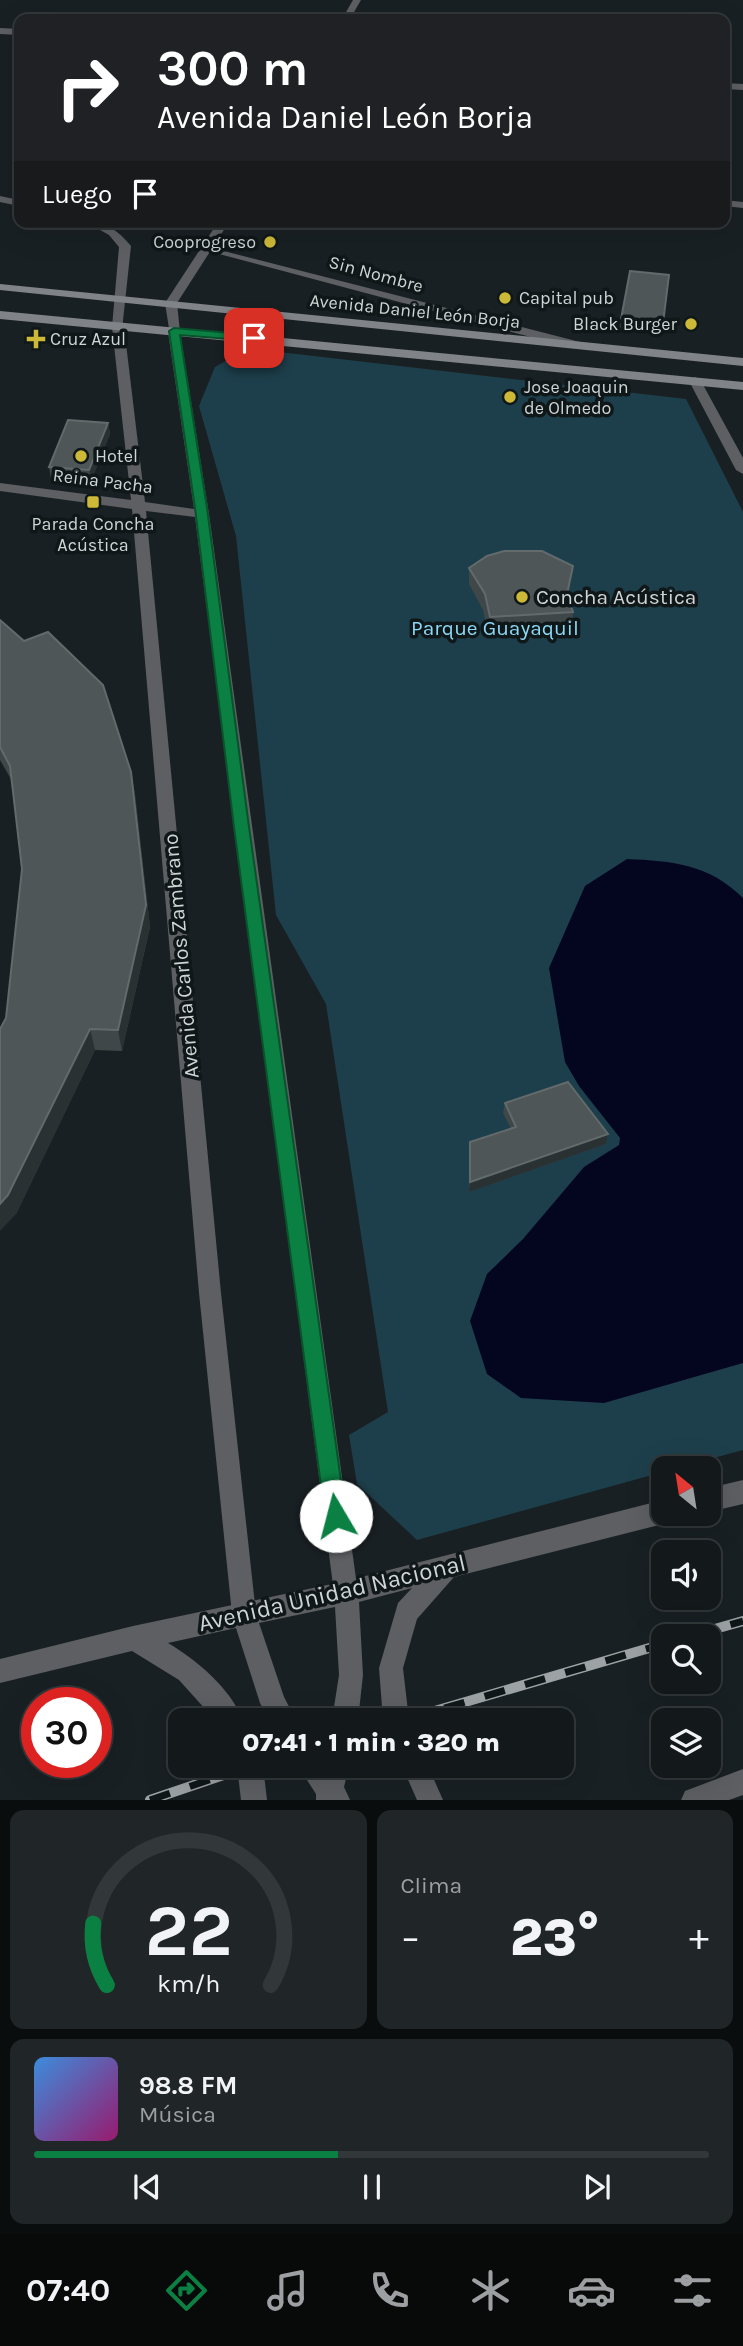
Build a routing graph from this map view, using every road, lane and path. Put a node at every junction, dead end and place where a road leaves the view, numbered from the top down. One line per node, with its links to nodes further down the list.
1 (103, 228): 5 (street, Avenida Carlos Zambrano)
2 (220, 228): 3 (street)
3 (208, 248): 6 (street); 10 (street, Sin Nombre)
4 (0, 287): 5 (main road, Avenida Daniel León Borja)
5 (119, 299): 6 (main road, Avenida Daniel León Borja); 8 (street, Avenida Carlos Zambrano)
6 (171, 303): 9 (street); 10 (main road, Avenida Daniel León Borja)
7 (0, 315): 8 (main road, Avenida Daniel León Borja)
8 (118, 327): 9 (main road, Avenida Daniel León Borja); 16 (street, Avenida Carlos Zambrano)
9 (174, 331): 12 (main road, Avenida Daniel León Borja); 17 (street)
10 (576, 345): 11 (main road, Avenida Daniel León Borja)
11 (743, 362)
12 (695, 381): 13 (main road, Avenida Daniel León Borja); 14 (street)
13 (743, 386)
14 (743, 470)
15 (0, 487): 16 (street, Reina Pacha)
16 (141, 505): 17 (street, Reina Pacha); 23 (street, Avenida Carlos Zambrano)
17 (202, 514): 22 (street)
18 (743, 1492): 19 (street)
19 (721, 1497)
20 (651, 1515): 21 (street, Avenida Unidad Nacional)
21 (447, 1567): 22 (street, Avenida Unidad Nacional); 29 (street)
22 (346, 1593): 23 (street, Avenida Unidad Nacional); 28 (street)
23 (244, 1614): 24 (street, Avenida Unidad Nacional); 27 (street, Avenida Carlos Zambrano)
24 (133, 1638): 25 (street, Avenida Unidad Nacional); 26 (street)
25 (0, 1671)
26 (222, 1708)
27 (276, 1708)
28 (347, 1708)
29 (395, 1708)
30 (251, 1778): 36 (street)
31 (319, 1778): 35 (street)
32 (334, 1778): 35 (street)
33 (420, 1778): 37 (street)
34 (743, 1782): 38 (street)
35 (332, 1797)
36 (254, 1800)
37 (430, 1800)
38 (694, 1800)

